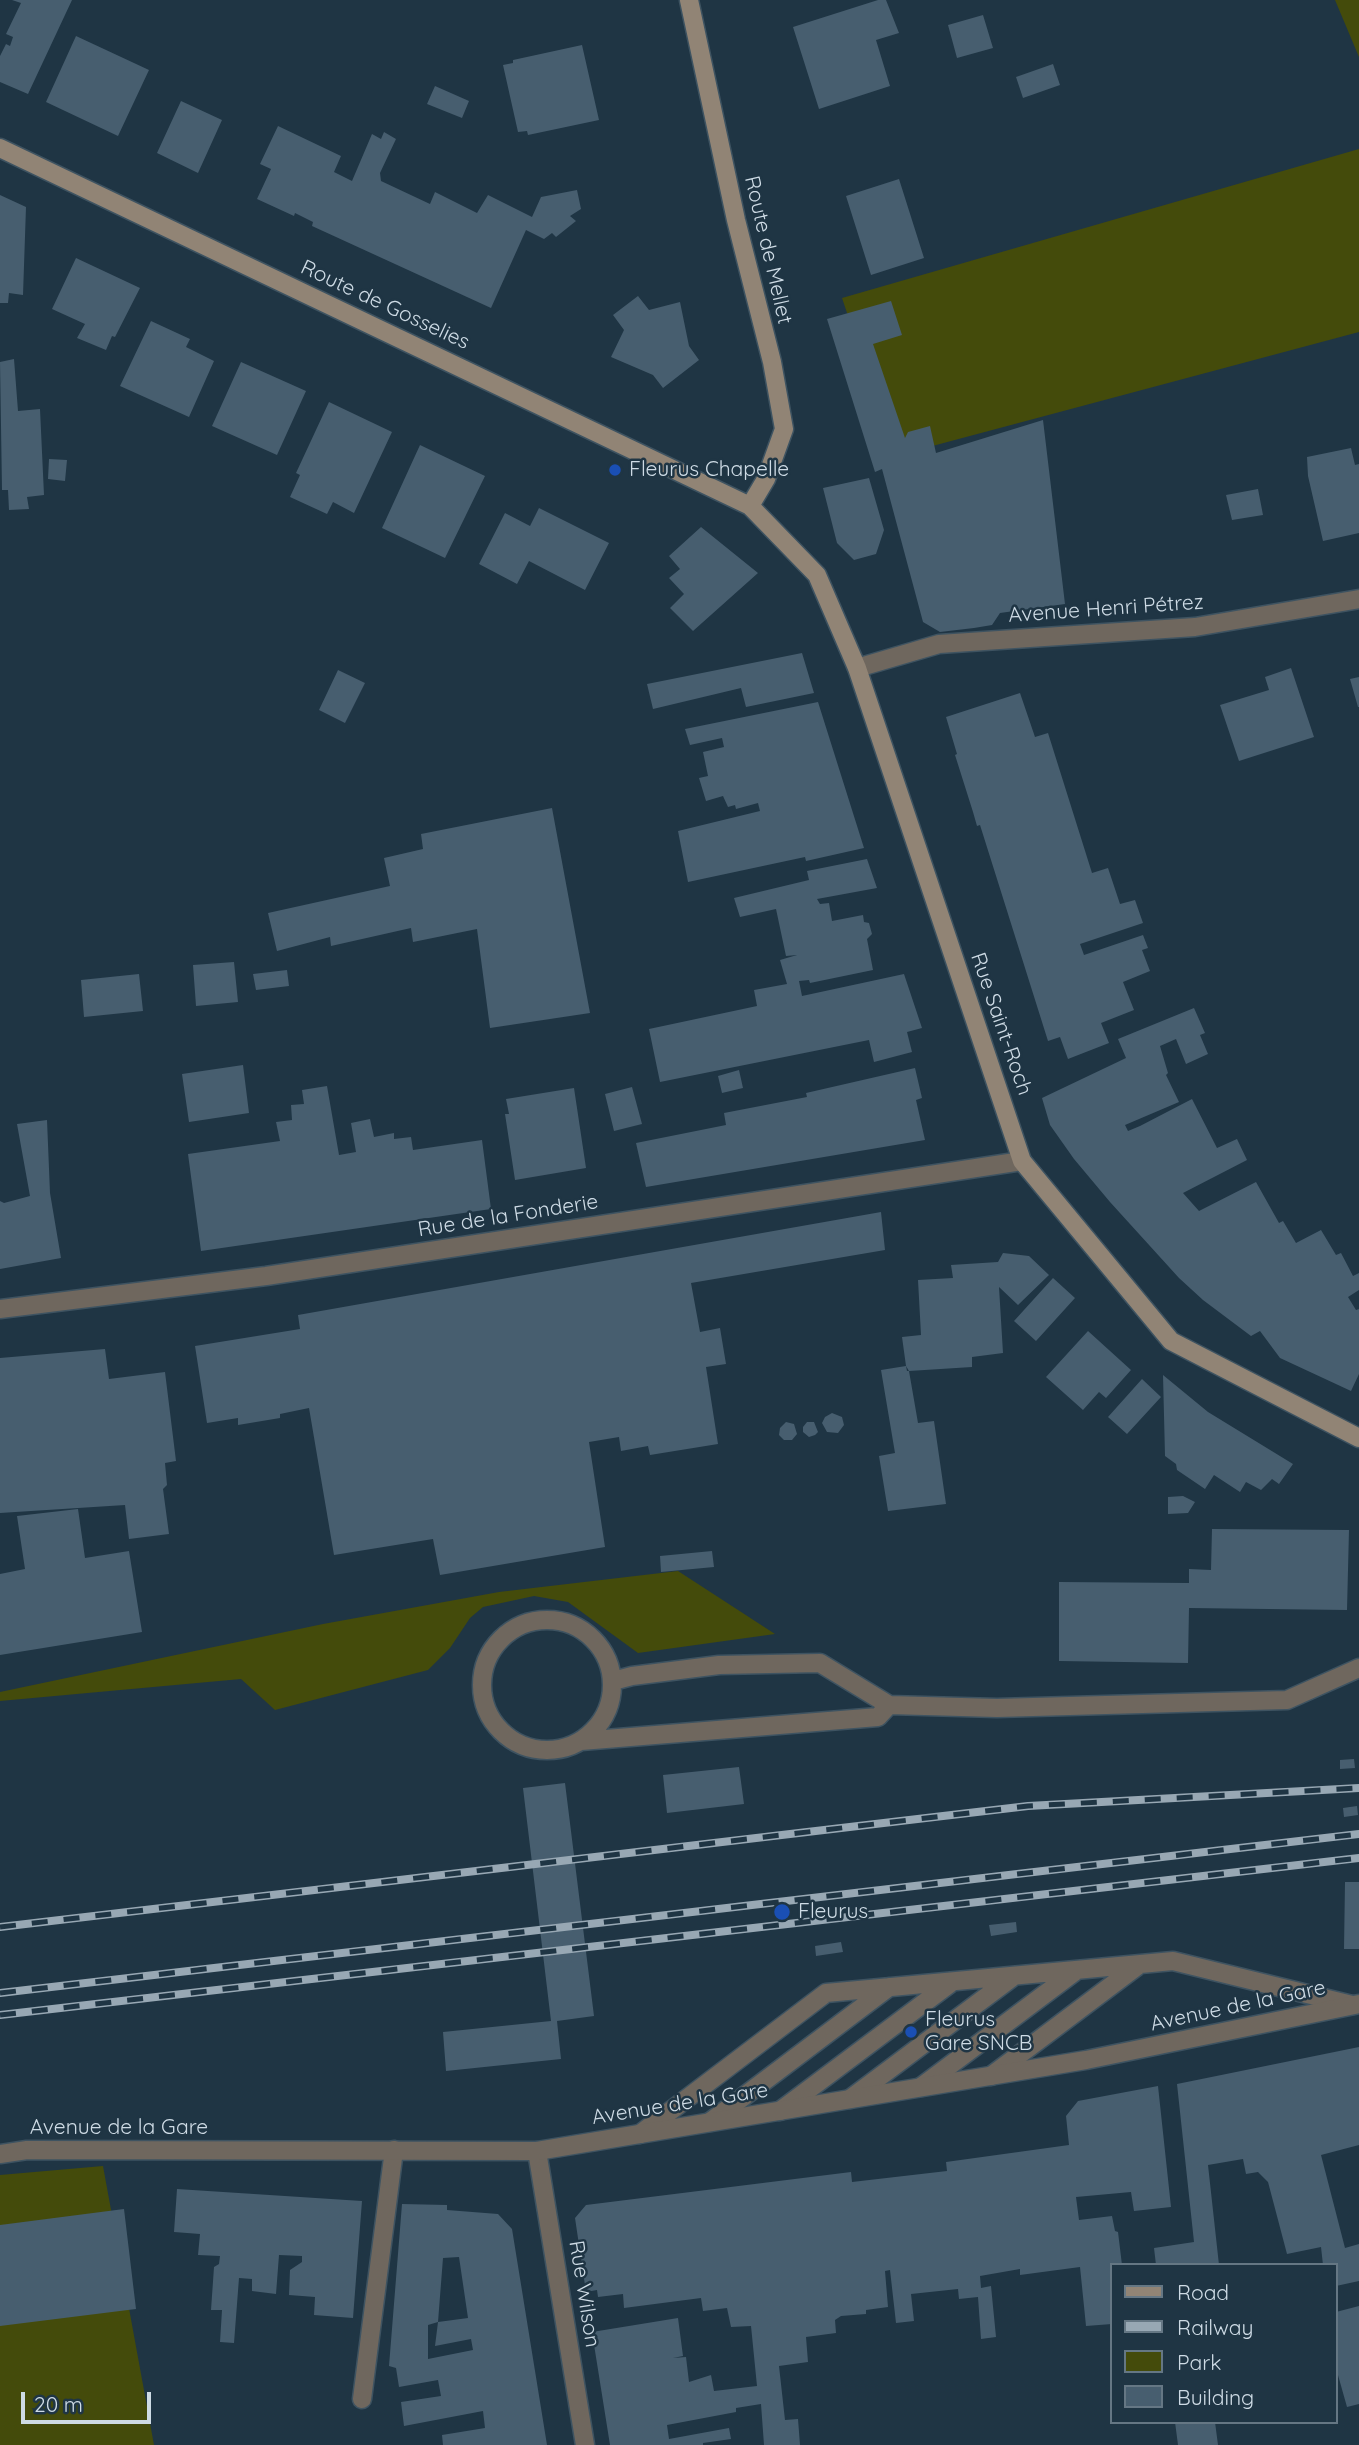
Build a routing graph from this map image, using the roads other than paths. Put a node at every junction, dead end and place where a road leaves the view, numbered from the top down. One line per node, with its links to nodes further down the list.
1 (689, 0): 3 (main road, Route de Mellet)
2 (0, 148): 3 (main road, Route de Gosselies)
3 (750, 506): 5 (main road, Rue Saint-Roch)
4 (1359, 600): 5 (street, Avenue Henri Pétrez)
5 (857, 668): 6 (main road, Rue Saint-Roch)
6 (1022, 1161): 7 (street, Rue de la Fonderie); 8 (main road, Rue Saint-Roch)
7 (0, 1309)
8 (1359, 1438)
9 (1359, 1668): 11 (street)
10 (612, 1681): 11 (street); 12 (street); 12 (street)
11 (889, 1705): 12 (street)
12 (581, 1741)
13 (1140, 1964): 14 (street); 18 (street); 19 (street)
14 (1077, 1970): 15 (street); 20 (street)
15 (1014, 1976): 16 (street); 21 (street)
16 (952, 1982): 17 (street); 22 (street)
17 (889, 1987): 23 (street); 24 (street)
18 (1356, 2004): 19 (street, Avenue de la Gare)
19 (991, 2076): 20 (street, Avenue de la Gare)
20 (922, 2087): 21 (street, Avenue de la Gare)
21 (850, 2099): 22 (street, Avenue de la Gare)
22 (780, 2111): 23 (street, Avenue de la Gare)
23 (710, 2122): 24 (street, Avenue de la Gare)
24 (640, 2134): 26 (street, Avenue de la Gare)
25 (394, 2150): 26 (street, Avenue de la Gare); 27 (street, Avenue de la Gare); 28 (street)
26 (537, 2151): 29 (street, Rue Wilson)
27 (0, 2154)
28 (362, 2399)
29 (585, 2445)

